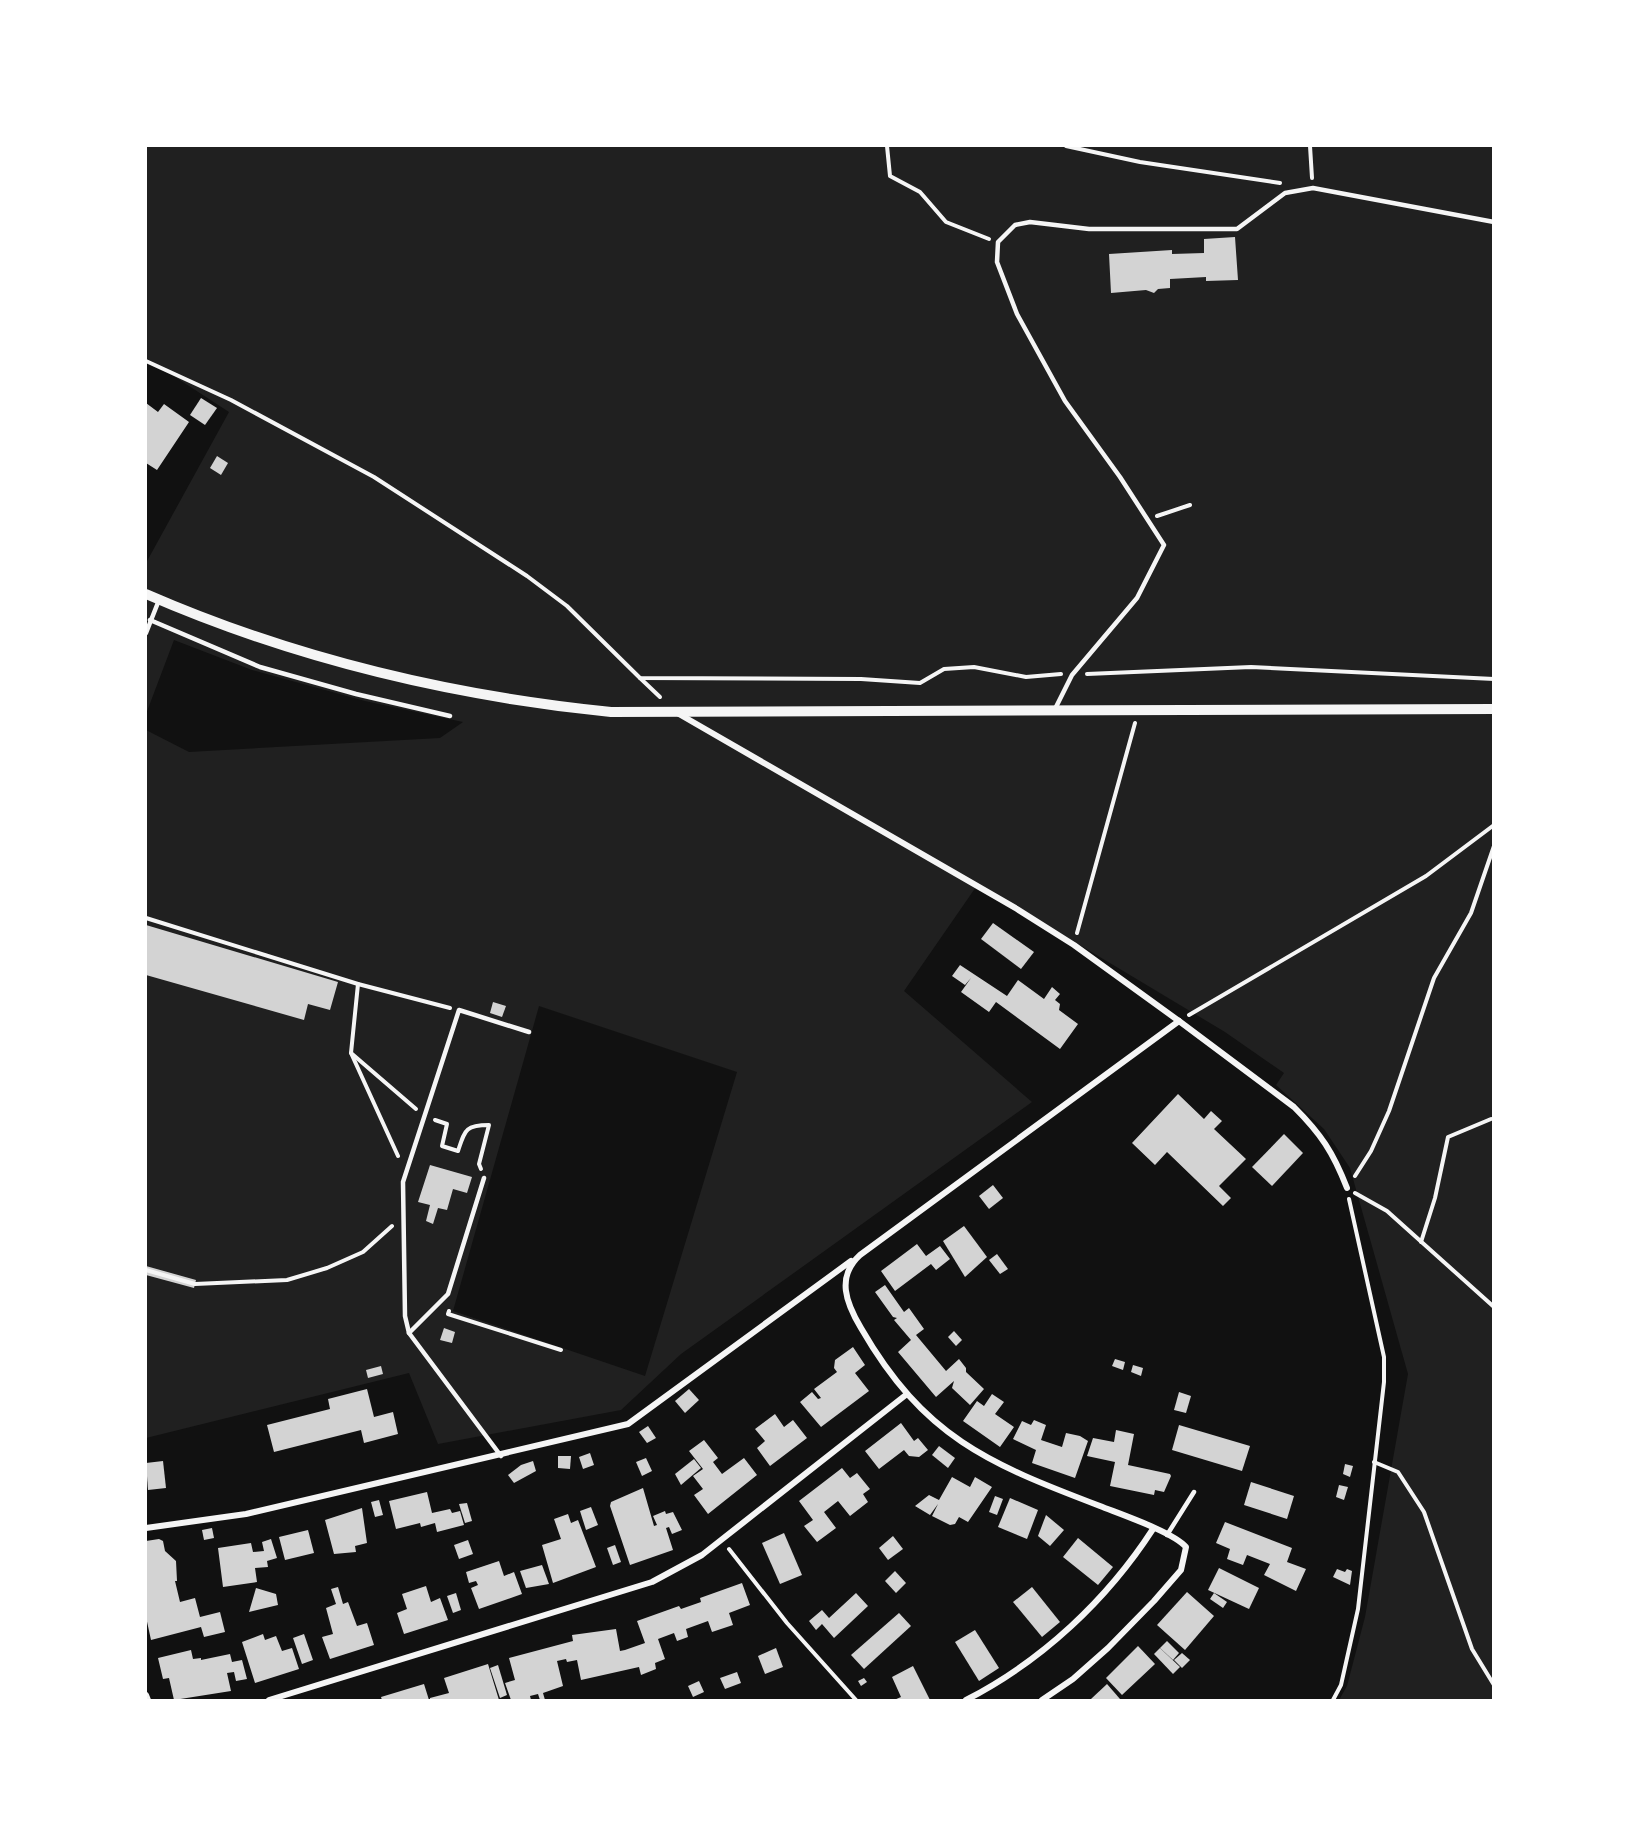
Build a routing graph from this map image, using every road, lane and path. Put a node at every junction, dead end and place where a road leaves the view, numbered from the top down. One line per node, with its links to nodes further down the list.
1 (887, 146): 6 (path)
2 (1066, 146): 4 (path)
3 (1310, 146): 4 (path)
4 (1313, 188): 5 (lane); 6 (lane)
5 (1494, 222)
6 (998, 242): 9 (lane)
7 (146, 361): 14 (path)
8 (1190, 505): 9 (path)
9 (1148, 519): 14 (lane)
10 (146, 594): 11 (street)
11 (159, 600): 12 (lane); 19 (street)
12 (150, 620): 13 (lane); 20 (lane)
13 (146, 633)
14 (1072, 675): 15 (path); 18 (lane)
15 (1494, 679)
16 (1494, 709): 17 (street)
17 (1139, 711): 18 (street); 24 (path)
18 (1054, 712): 19 (street)
19 (678, 714): 24 (street)
20 (450, 716)
21 (1494, 825): 27 (path)
22 (1494, 846): 34 (path)
23 (146, 918): 25 (path)
24 (1074, 945): 27 (street)
25 (358, 984): 26 (path); 29 (path)
26 (459, 1010): 28 (lane); 30 (lane)
27 (1179, 1021): 34 (street); 37 (street)
28 (529, 1032)
29 (351, 1053): 30 (path); 33 (path)
30 (425, 1117): 32 (path); 33 (lane)
31 (1491, 1119): 36 (path)
32 (484, 1178): 39 (lane)
33 (403, 1182): 35 (lane)
34 (1347, 1188): 36 (path); 45 (path)
35 (404, 1213): 38 (path); 41 (lane)
36 (1422, 1242): 40 (path)
37 (860, 1255): 43 (street); 44 (street)
38 (146, 1270)
39 (448, 1294): 41 (lane); 42 (path)
40 (1494, 1307)
41 (409, 1333): 44 (lane)
42 (561, 1350)
43 (907, 1395): 48 (street); 50 (street)
44 (501, 1456): 47 (street)
45 (1374, 1462): 51 (path); 58 (path)
46 (1194, 1492): 49 (lane)
47 (146, 1528)
48 (1153, 1529): 49 (street); 56 (street)
49 (1167, 1535): 57 (street)
50 (722, 1538): 54 (street); 55 (path)
51 (1494, 1685)
52 (146, 1695): 53 (street)
53 (148, 1701)
54 (269, 1701)
55 (856, 1701)
56 (966, 1701)
57 (1042, 1701)
58 (1333, 1701)

